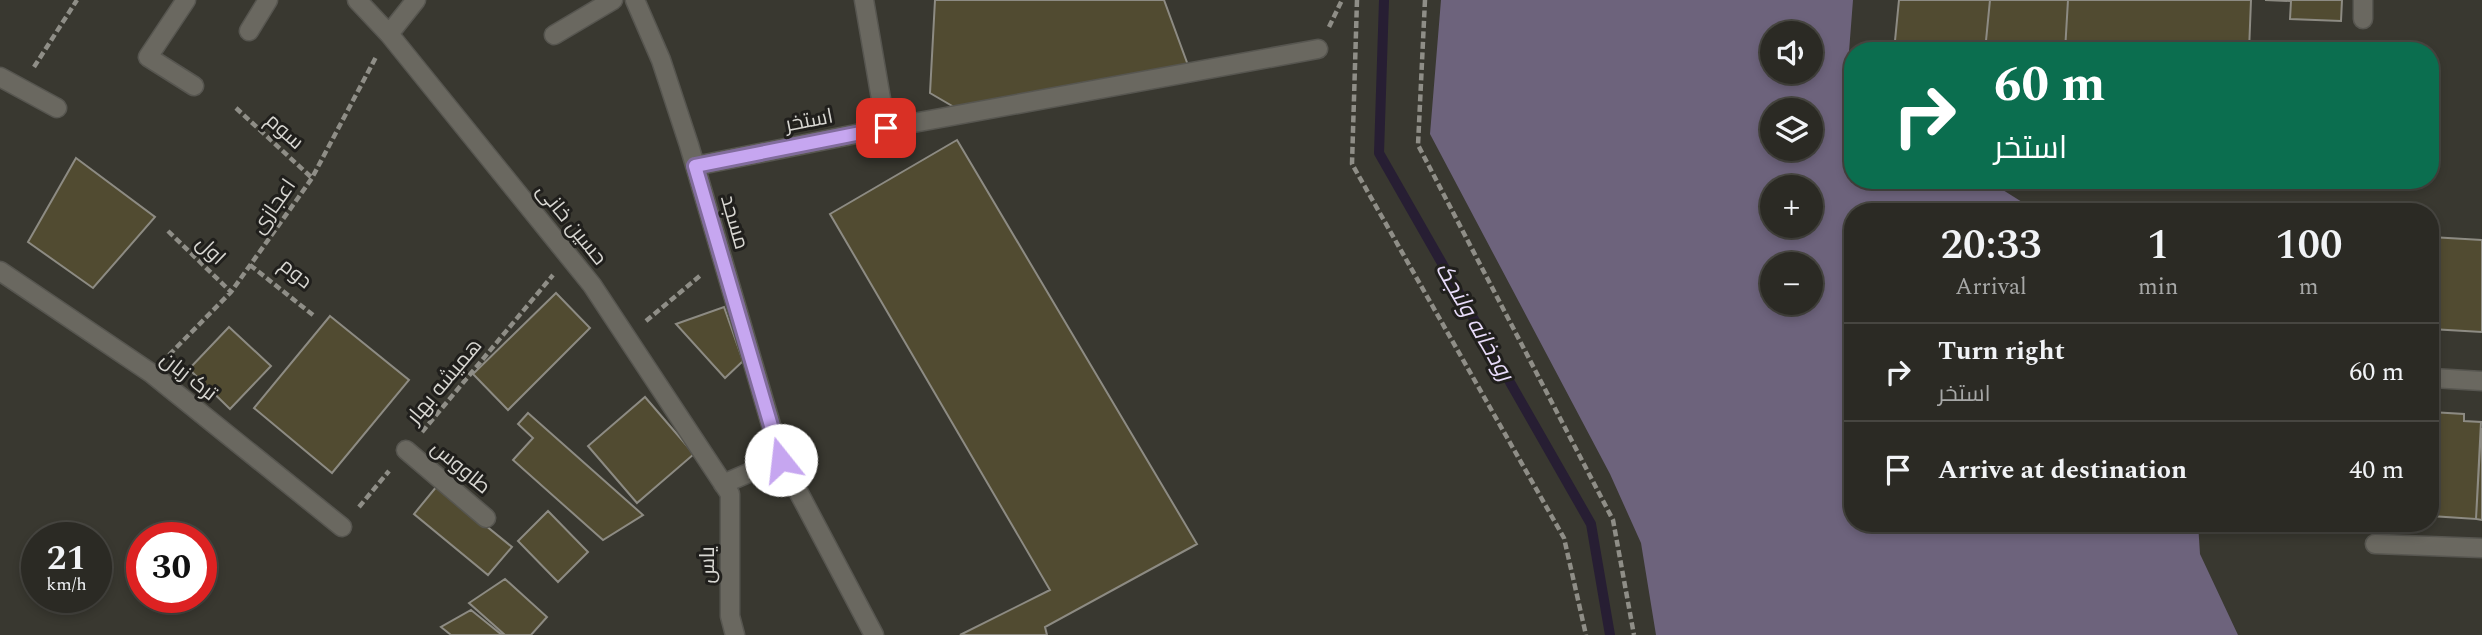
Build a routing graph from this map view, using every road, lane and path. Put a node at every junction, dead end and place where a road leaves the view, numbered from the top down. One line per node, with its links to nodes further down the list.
1 (77, 0): 19 (path)
2 (186, 0): 18 (street)
3 (268, 0): 13 (street)
4 (357, 0): 14 (street, حسین خانی)
5 (416, 0): 14 (street)
6 (613, 0): 15 (street)
7 (635, 0): 23 (street, مسجد)
8 (864, 0): 22 (street)
9 (1357, 0): 45 (path)
10 (1425, 0): 46 (path)
11 (2363, 0): 12 (street)
12 (2363, 19)
13 (248, 31)
14 (388, 34): 24 (path, اعجازی); 26 (street, حسین خانی)
15 (554, 35)
16 (1318, 49): 22 (street, استخر)
17 (0, 77): 19 (street)
18 (194, 86)
19 (19, 87): 20 (street)
20 (57, 108)
21 (236, 108): 24 (path, سوم)
22 (886, 128): 23 (street, استخر)
23 (695, 166): 27 (street, مسجد)
24 (312, 178): 28 (path, اعجازی)
25 (168, 231): 30 (path, اول)
26 (569, 255): 32 (street, حسین خانی); 36 (path, همیشه بهار)
27 (722, 258): 32 (path); 37 (street, مسجد)
28 (250, 265): 30 (path, اعجازی); 31 (path, دوم)
29 (0, 271): 33 (street, ترک زبان)
30 (231, 292): 33 (path, اعجازی)
31 (313, 316)
32 (626, 337): 38 (street, حسین خانی)
33 (151, 373): 40 (street, ترک زبان)
34 (2439, 378): 35 (street)
35 (2482, 381)
36 (406, 450): 39 (street, طاووس); 40 (path, همیشه بهار)
37 (781, 460): 38 (street); 44 (street)
38 (726, 489): 43 (street, یاس)
39 (486, 518)
40 (342, 527)
41 (2375, 544): 42 (street)
42 (2482, 548)
43 (735, 635)
44 (874, 635)
45 (1586, 635)
46 (1634, 635)

